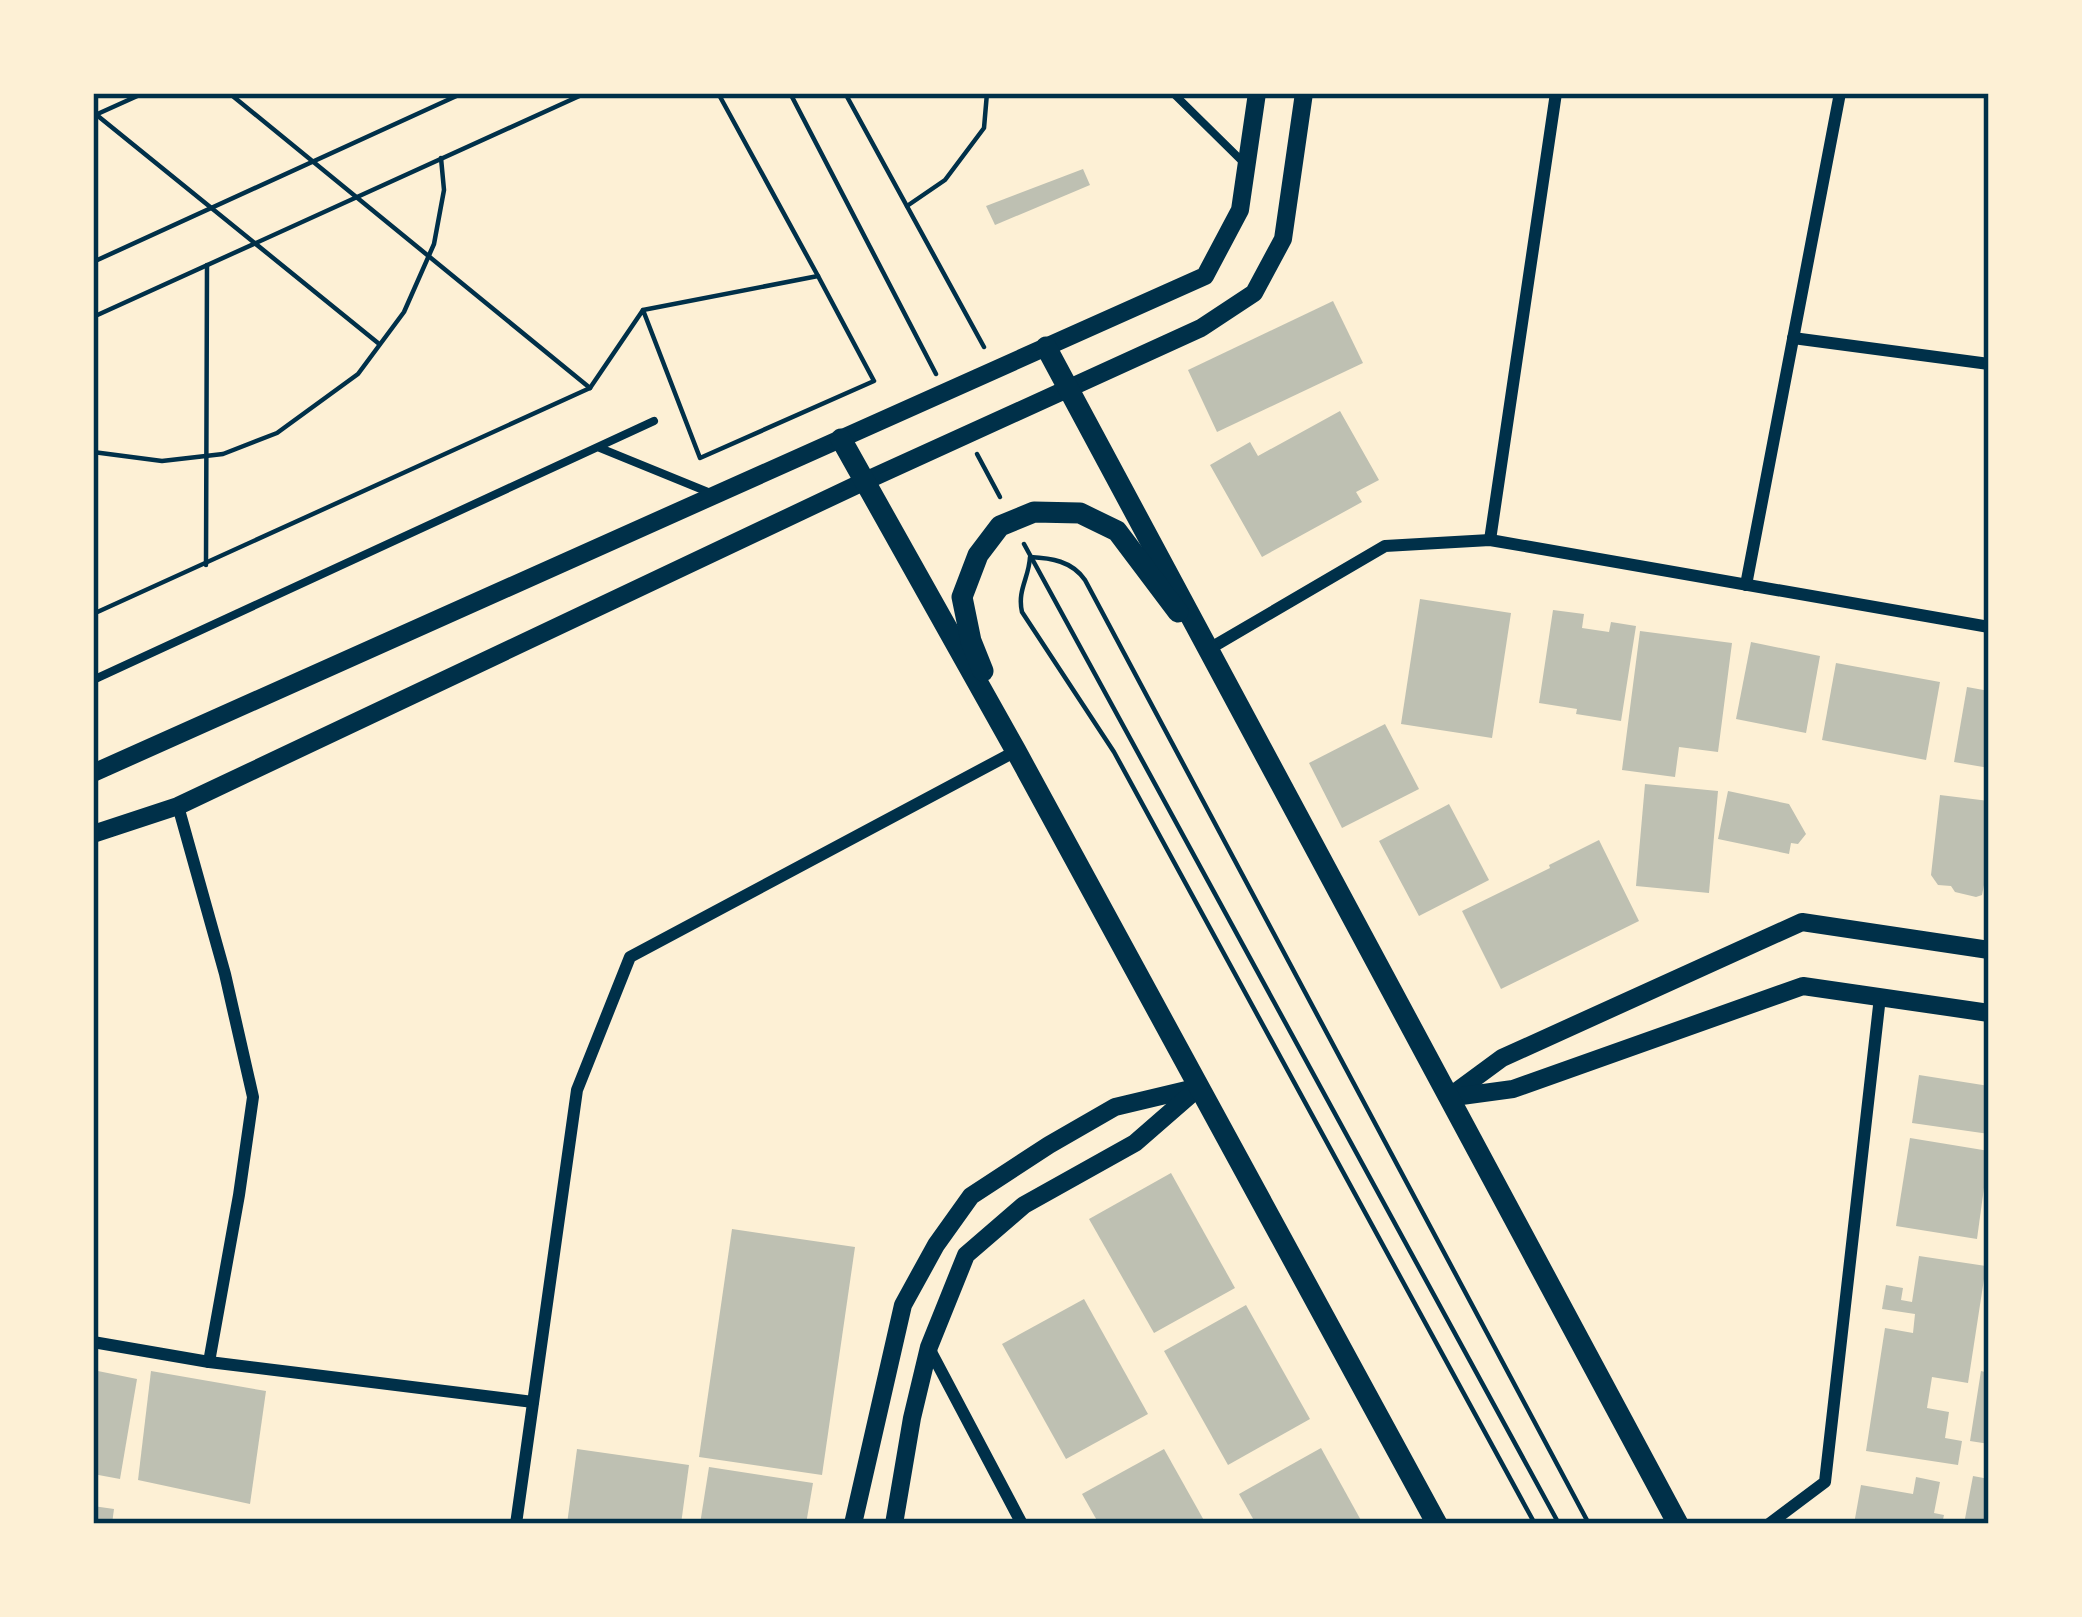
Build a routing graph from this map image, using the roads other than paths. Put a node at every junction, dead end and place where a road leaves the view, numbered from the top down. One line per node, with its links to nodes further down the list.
1 (1173, 93): 6 (lane)
2 (1258, 93): 6 (street)
3 (1304, 93): 10 (street)
4 (1556, 93): 16 (street)
5 (1840, 93): 7 (street)
6 (1248, 166): 8 (street)
7 (1793, 338): 9 (street); 17 (street)
8 (1046, 347): 10 (main road); 12 (street)
9 (1989, 364)
10 (1067, 391): 14 (street); 19 (main road)
11 (655, 421): 13 (lane)
12 (841, 439): 14 (main road); 15 (street)
13 (598, 447): 15 (lane); 20 (lane)
14 (863, 482): 21 (main road); 23 (street)
15 (715, 495): 22 (street)
16 (1490, 540): 17 (street); 19 (street)
17 (1746, 585): 18 (street)
18 (1989, 627)
19 (1209, 649): 21 (main road); 29 (main road)
20 (93, 680)
21 (1016, 751): 28 (main road); 33 (street)
22 (93, 773)
23 (178, 806): 24 (street); 32 (street)
24 (93, 834)
25 (1989, 950): 29 (street)
26 (1880, 997): 27 (street); 29 (street); 40 (street)
27 (1989, 1013)
28 (1199, 1087): 31 (street); 35 (street); 38 (main road)
29 (1449, 1097): 39 (main road)
30 (93, 1342): 32 (street)
31 (929, 1347): 36 (street); 37 (street)
32 (209, 1362): 33 (street)
33 (533, 1402): 34 (street)
34 (516, 1524)
35 (853, 1524)
36 (894, 1524)
37 (1022, 1524)
38 (1437, 1524)
39 (1678, 1524)
40 (1769, 1524)

